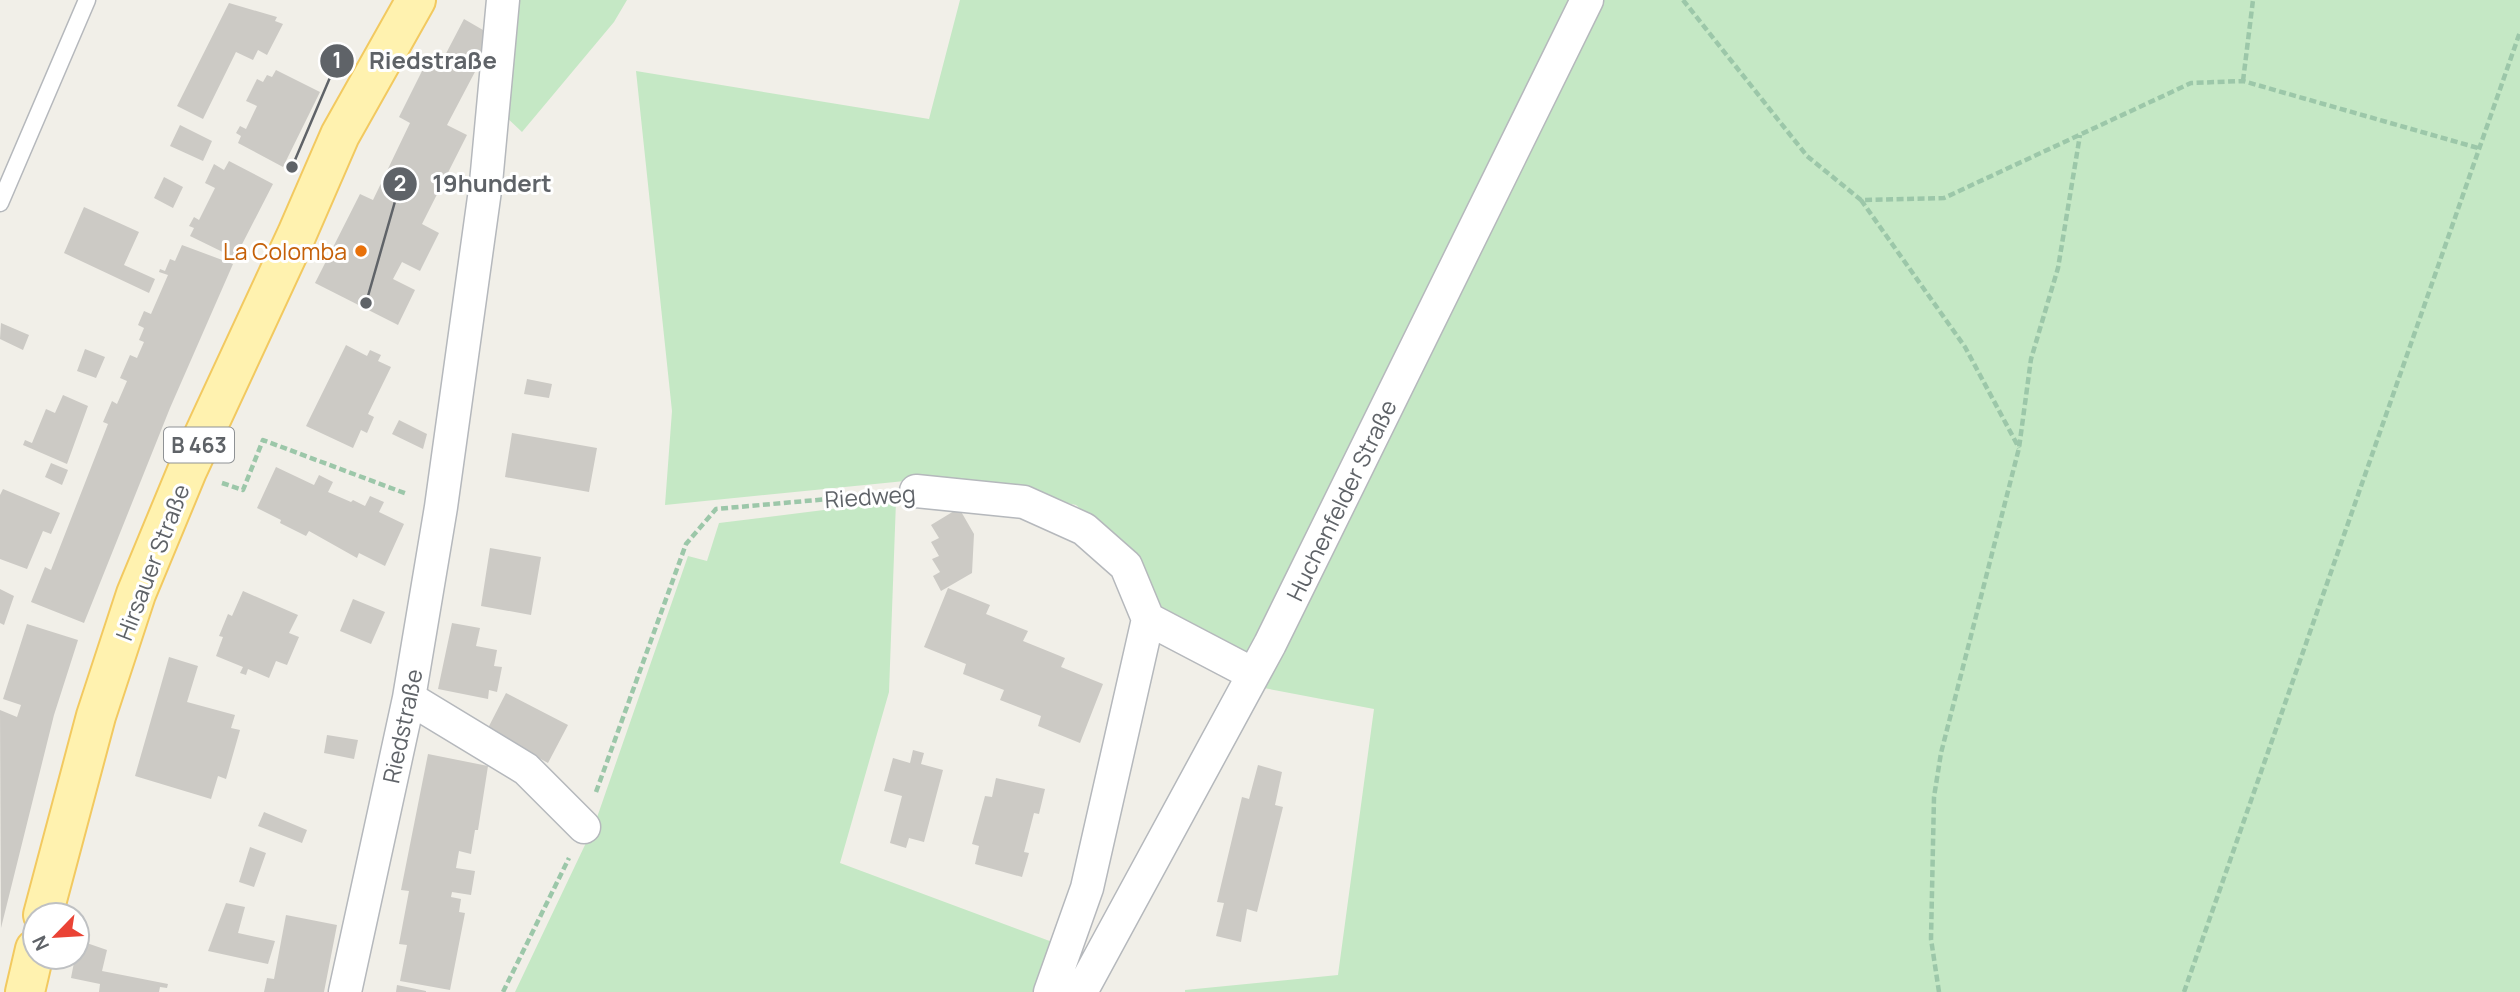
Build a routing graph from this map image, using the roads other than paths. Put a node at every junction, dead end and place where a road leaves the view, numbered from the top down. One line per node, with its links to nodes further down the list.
1 (87, 0): 5 (lane)
2 (416, 0): 11 (main road, Hirsauer Straße / B 463)
3 (503, 0): 9 (street, Riedstraße)
4 (1587, 0): 8 (street, Huchenfelder Straße)
5 (0, 203)
6 (916, 491): 7 (street, Riedweg)
7 (1148, 619): 8 (street); 15 (street)
8 (1253, 674): 16 (street, Huchenfelder Straße)
9 (409, 698): 10 (street); 14 (street, Riedstraße)
10 (584, 827)
11 (47, 901)
12 (29, 971): 13 (main road)
13 (24, 992)
14 (345, 992)
15 (1050, 992)
16 (1081, 992)

